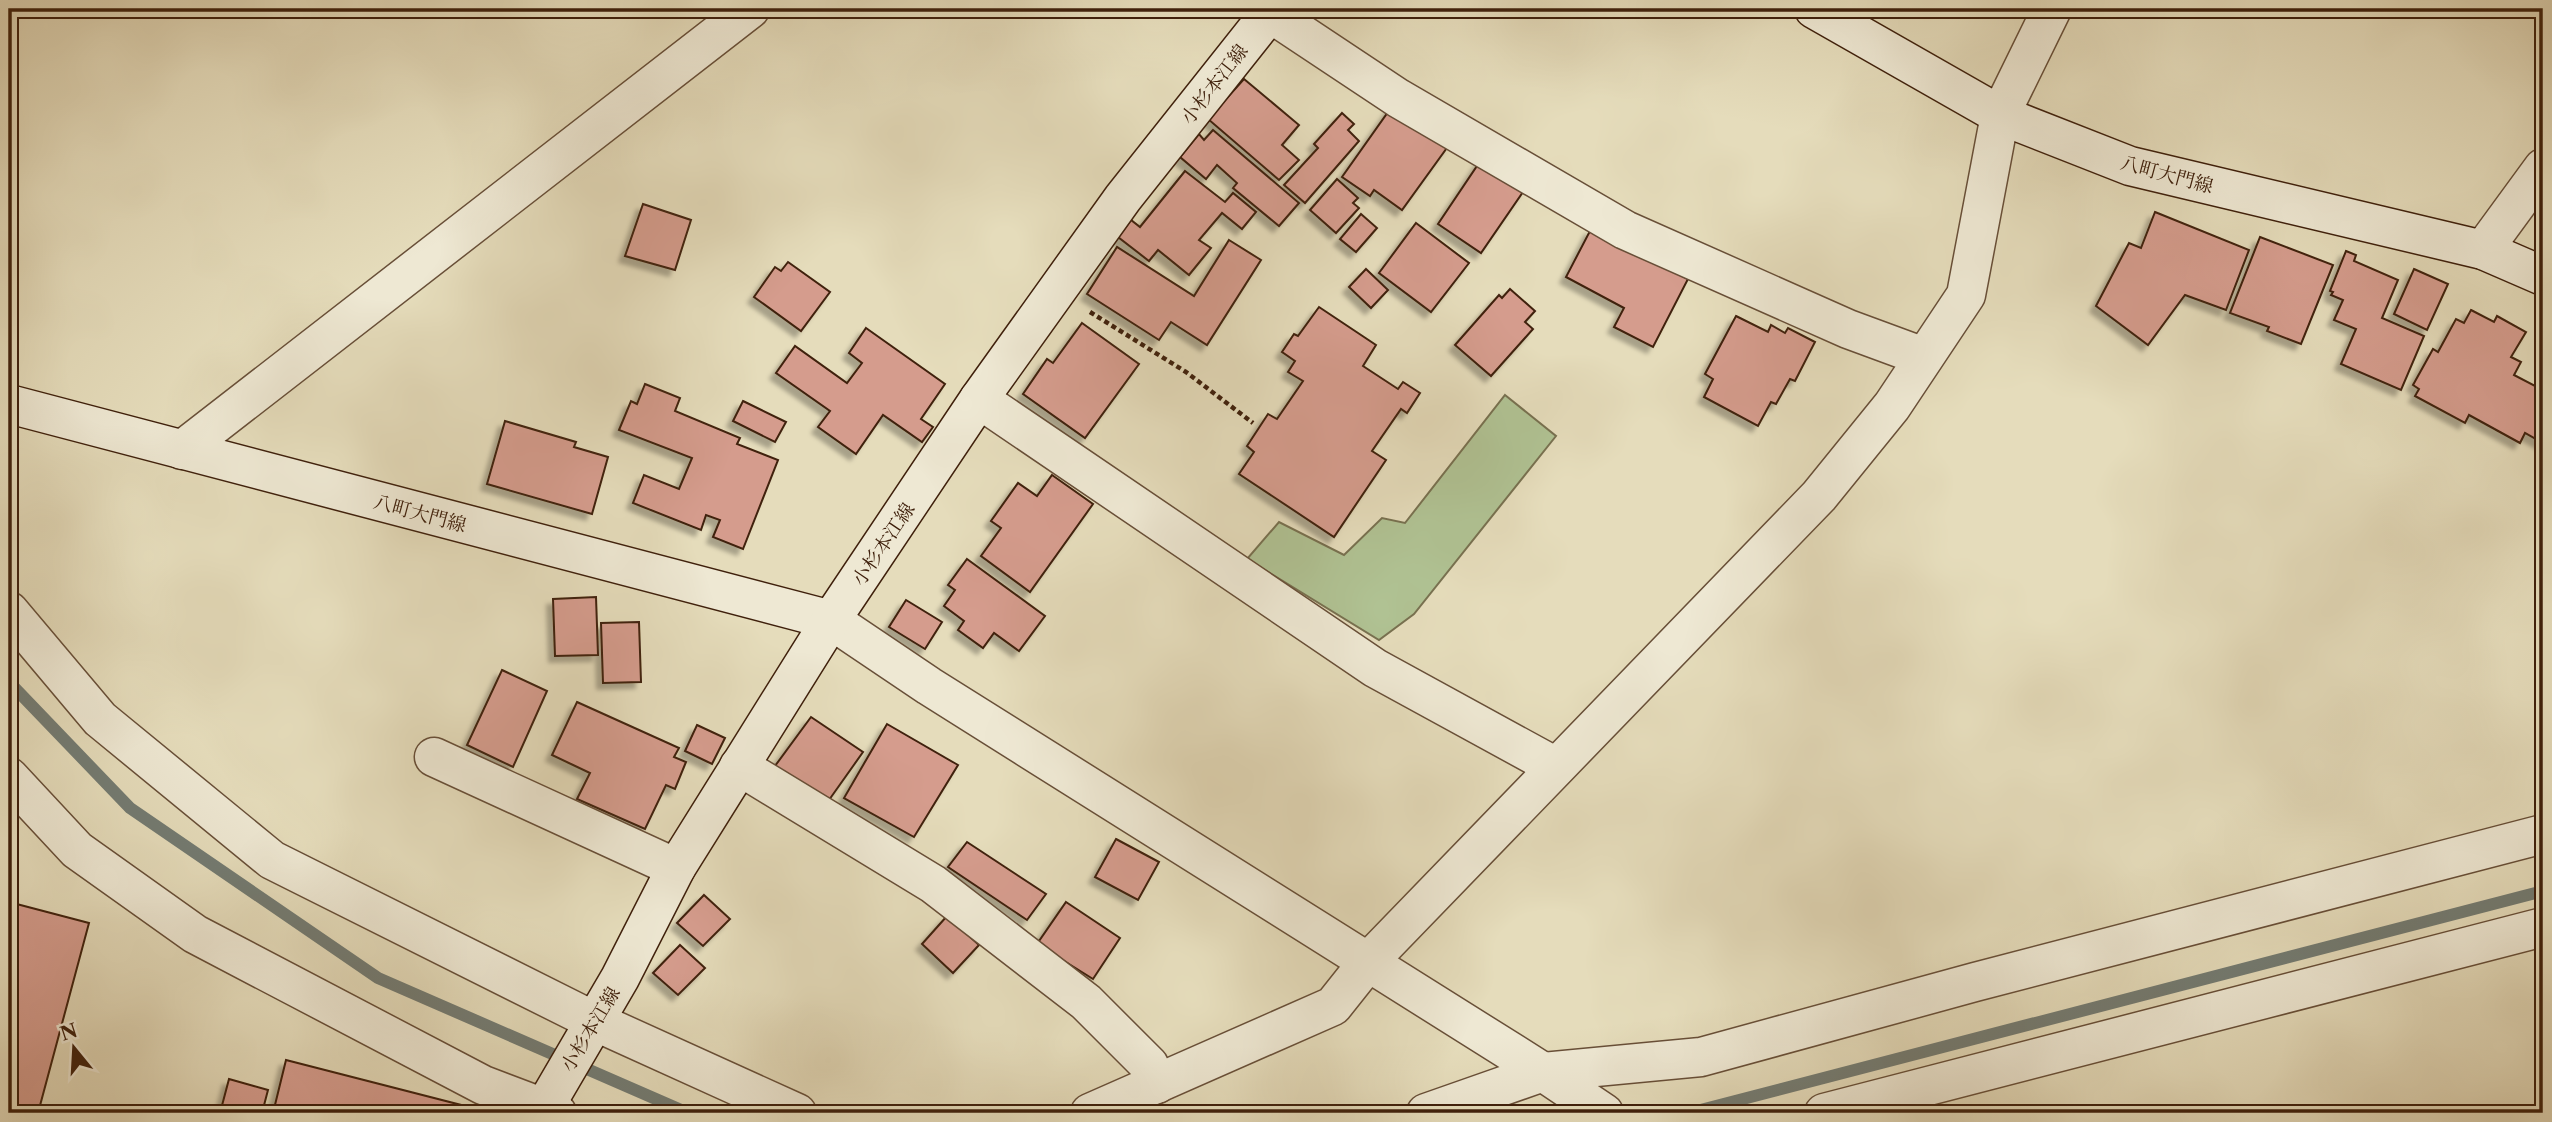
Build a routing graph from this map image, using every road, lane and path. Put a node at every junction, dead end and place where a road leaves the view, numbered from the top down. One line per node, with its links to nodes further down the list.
1 (750, 9): 14 (street)
2 (1815, 9): 5 (street, 八町大門線)
3 (2052, 9): 5 (street)
4 (1271, 11): 9 (street, 小杉本江線); 10 (street)
5 (2000, 114): 7 (street, 八町大門線); 10 (street)
6 (2543, 168): 7 (street)
7 (2483, 250): 8 (street, 八町大門線)
8 (2543, 276)
9 (1057, 291): 11 (street, 小杉本江線); 13 (path)
10 (1924, 357): 19 (street)
11 (979, 399): 16 (street, 小杉本江線); 19 (street)
12 (9, 404): 14 (street, 八町大門線)
13 (1253, 423)
14 (182, 450): 16 (street, 八町大門線)
15 (9, 611): 25 (street)
16 (831, 620): 18 (street, 小杉本江線); 24 (street, 八町大門線)
17 (434, 757): 22 (street)
18 (739, 766): 22 (street, 小杉本江線); 27 (street)
19 (1556, 767): 24 (street)
20 (9, 777): 28 (street)
21 (2543, 834): 26 (street)
22 (676, 868): 25 (street, 小杉本江線)
23 (2543, 927): 33 (street)
24 (1368, 962): 26 (street, 八町大門線); 27 (street)
25 (590, 1028): 28 (street, 小杉本江線); 29 (street)
26 (1542, 1072): 31 (street); 32 (street, 八町大門線)
27 (1157, 1084): 30 (street)
28 (551, 1108)
29 (797, 1113)
30 (1090, 1113)
31 (1426, 1113)
32 (1604, 1113)
33 (1824, 1113)

